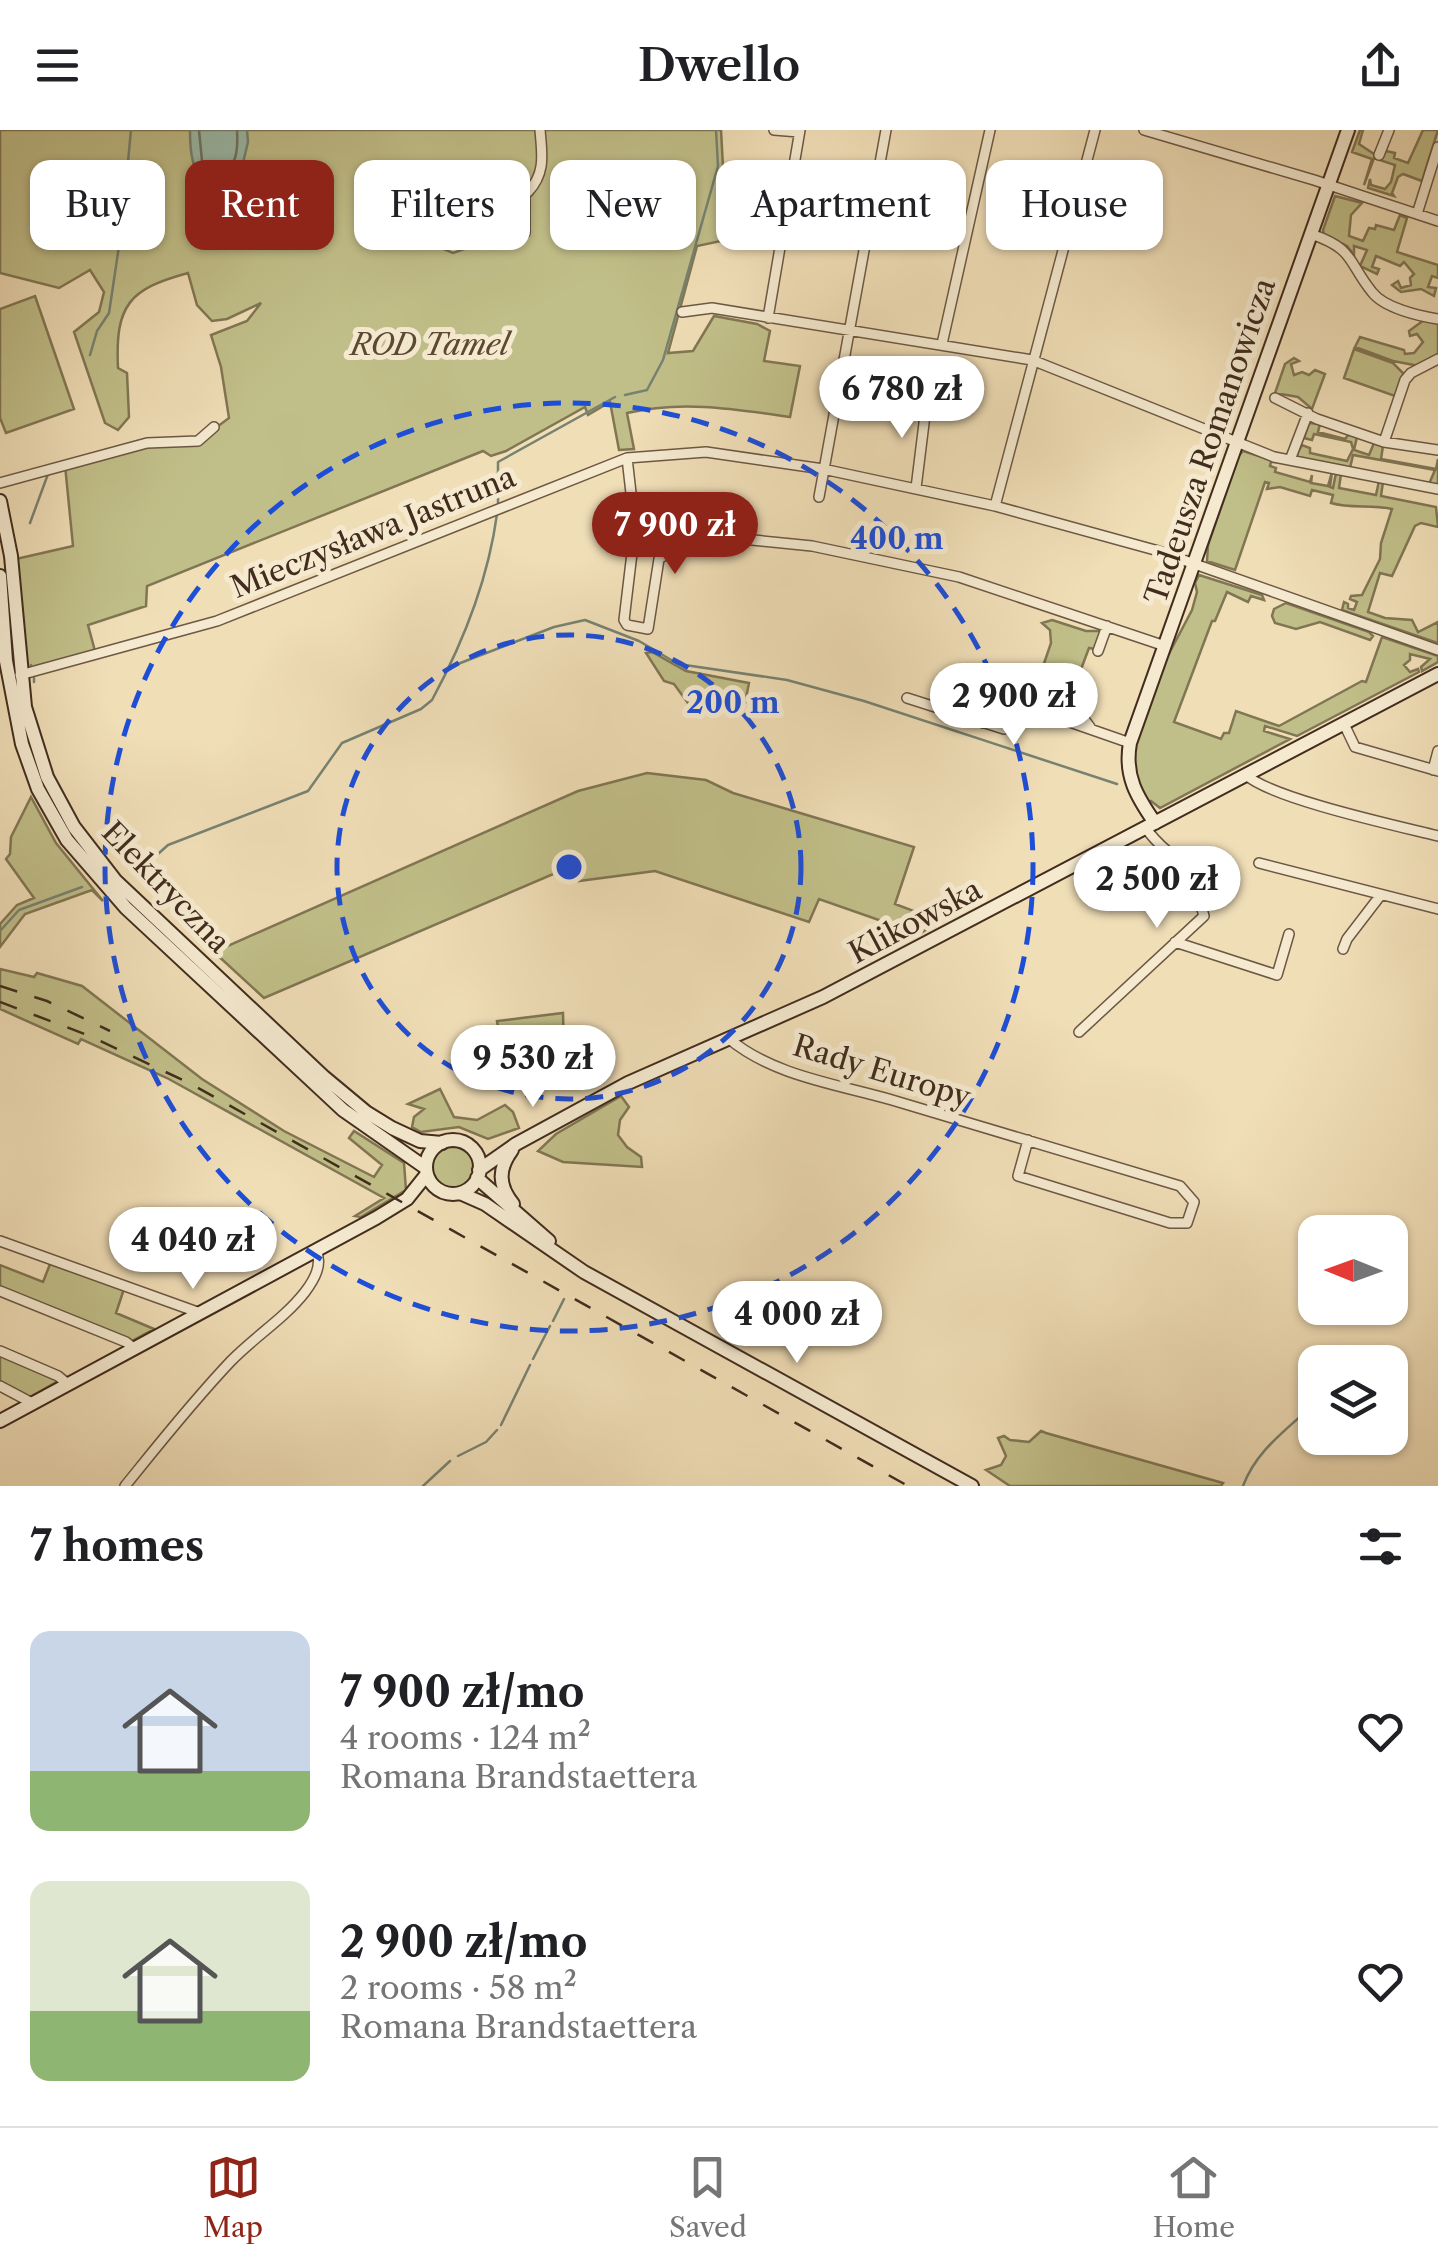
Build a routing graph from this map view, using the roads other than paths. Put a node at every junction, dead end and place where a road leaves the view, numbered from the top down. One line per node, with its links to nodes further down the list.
1 (540, 130): 13 (street)
2 (774, 130): 9 (street)
3 (886, 130): 20 (street)
4 (990, 130): 21 (street)
5 (1095, 130): 22 (street)
6 (1144, 130): 12 (street)
7 (1348, 130): 12 (main road, Tadeusza Romanowicza)
8 (1389, 130): 11 (street)
9 (799, 131): 18 (street)
10 (1438, 147): 14 (street)
11 (1380, 155)
12 (1328, 184): 14 (street); 16 (main road, Tadeusza Romanowicza)
13 (530, 188)
14 (1417, 214): 15 (street)
15 (1438, 220)
16 (1310, 234): 19 (street); 28 (main road, Tadeusza Romanowicza)
17 (682, 312): 18 (street)
18 (768, 318): 20 (street)
19 (1438, 318)
20 (850, 330): 21 (street); 33 (street)
21 (942, 344): 22 (street)
22 (1032, 360): 28 (street); 39 (street)
23 (1438, 360): 29 (street)
24 (1275, 398): 26 (street)
25 (927, 399): 35 (street)
26 (1308, 413): 29 (street); 32 (street)
27 (214, 427): 34 (street)
28 (1237, 442): 32 (street); 42 (main road, Tadeusza Romanowicza)
29 (1384, 442): 30 (street)
30 (1438, 450)
31 (627, 458): 33 (street, Mieczysława Jastruna); 40 (street); 48 (street, Mieczysława Jastruna)
32 (1290, 460): 36 (street)
33 (824, 469): 35 (street, Mieczysława Jastruna); 37 (street)
34 (0, 482)
35 (916, 488): 39 (street, Mieczysława Jastruna)
36 (1438, 489)
37 (819, 497)
38 (0, 502): 48 (main road, Elektryczna)
39 (994, 506): 42 (street, Mieczysława Jastruna)
40 (636, 528): 41 (street); 41 (street)
41 (680, 532): 44 (street)
42 (1194, 564): 45 (main road, Tadeusza Romanowicza); 46 (street, Mieczysława Jastruna)
43 (0, 576): 74 (main road, Elektryczna)
44 (1109, 627): 45 (street); 47 (street)
45 (1164, 646): 56 (main road, Tadeusza Romanowicza)
46 (1438, 650)
47 (1100, 652)
48 (20, 674): 71 (main road, Elektryczna)
49 (1435, 680): 54 (main road, Klikowska)
50 (994, 688): 52 (street)
51 (907, 698): 52 (street)
52 (983, 723): 53 (street)
53 (1076, 724): 55 (street); 55 (street)
54 (1344, 724): 58 (street); 59 (main road, Klikowska)
55 (1092, 729): 56 (street)
56 (1130, 742): 60 (main road, Tadeusza Romanowicza)
57 (1438, 750): 58 (street)
58 (1436, 770)
59 (1246, 775): 60 (main road, Klikowska); 61 (street)
60 (1151, 826): 66 (street); 69 (main road, Klikowska)
61 (1438, 836)
62 (1259, 863): 63 (street)
63 (1380, 896): 64 (street); 67 (street)
64 (1438, 910)
65 (1289, 934): 66 (street)
66 (1175, 942): 68 (street)
67 (1343, 948)
68 (1079, 1032)
69 (728, 1038): 70 (street, Rady Europy); 72 (main road, Klikowska)
70 (1028, 1140): 70 (street, Rady Europy)
71 (442, 1143): 73 (main road); 74 (main road)
72 (516, 1144): 73 (main road, Klikowska); 75 (main road, Klikowska); 79 (main road)
73 (472, 1148): 75 (main road)
74 (426, 1171): 76 (main road); 78 (main road)
75 (478, 1174): 77 (main road); 79 (main road)
76 (444, 1193): 77 (main road); 78 (main road)
77 (460, 1193): 82 (main road)
78 (408, 1199): 81 (main road)
79 (521, 1214): 82 (main road)
80 (0, 1241): 84 (street)
81 (316, 1250): 84 (main road); 91 (street)
82 (602, 1282): 92 (main road)
83 (0, 1291): 85 (street)
84 (200, 1313): 85 (main road)
85 (135, 1349): 87 (main road)
86 (0, 1350): 87 (street)
87 (69, 1384): 89 (main road)
88 (0, 1386): 89 (street)
89 (34, 1404): 90 (main road)
90 (0, 1422)
91 (124, 1486)
92 (972, 1486)

